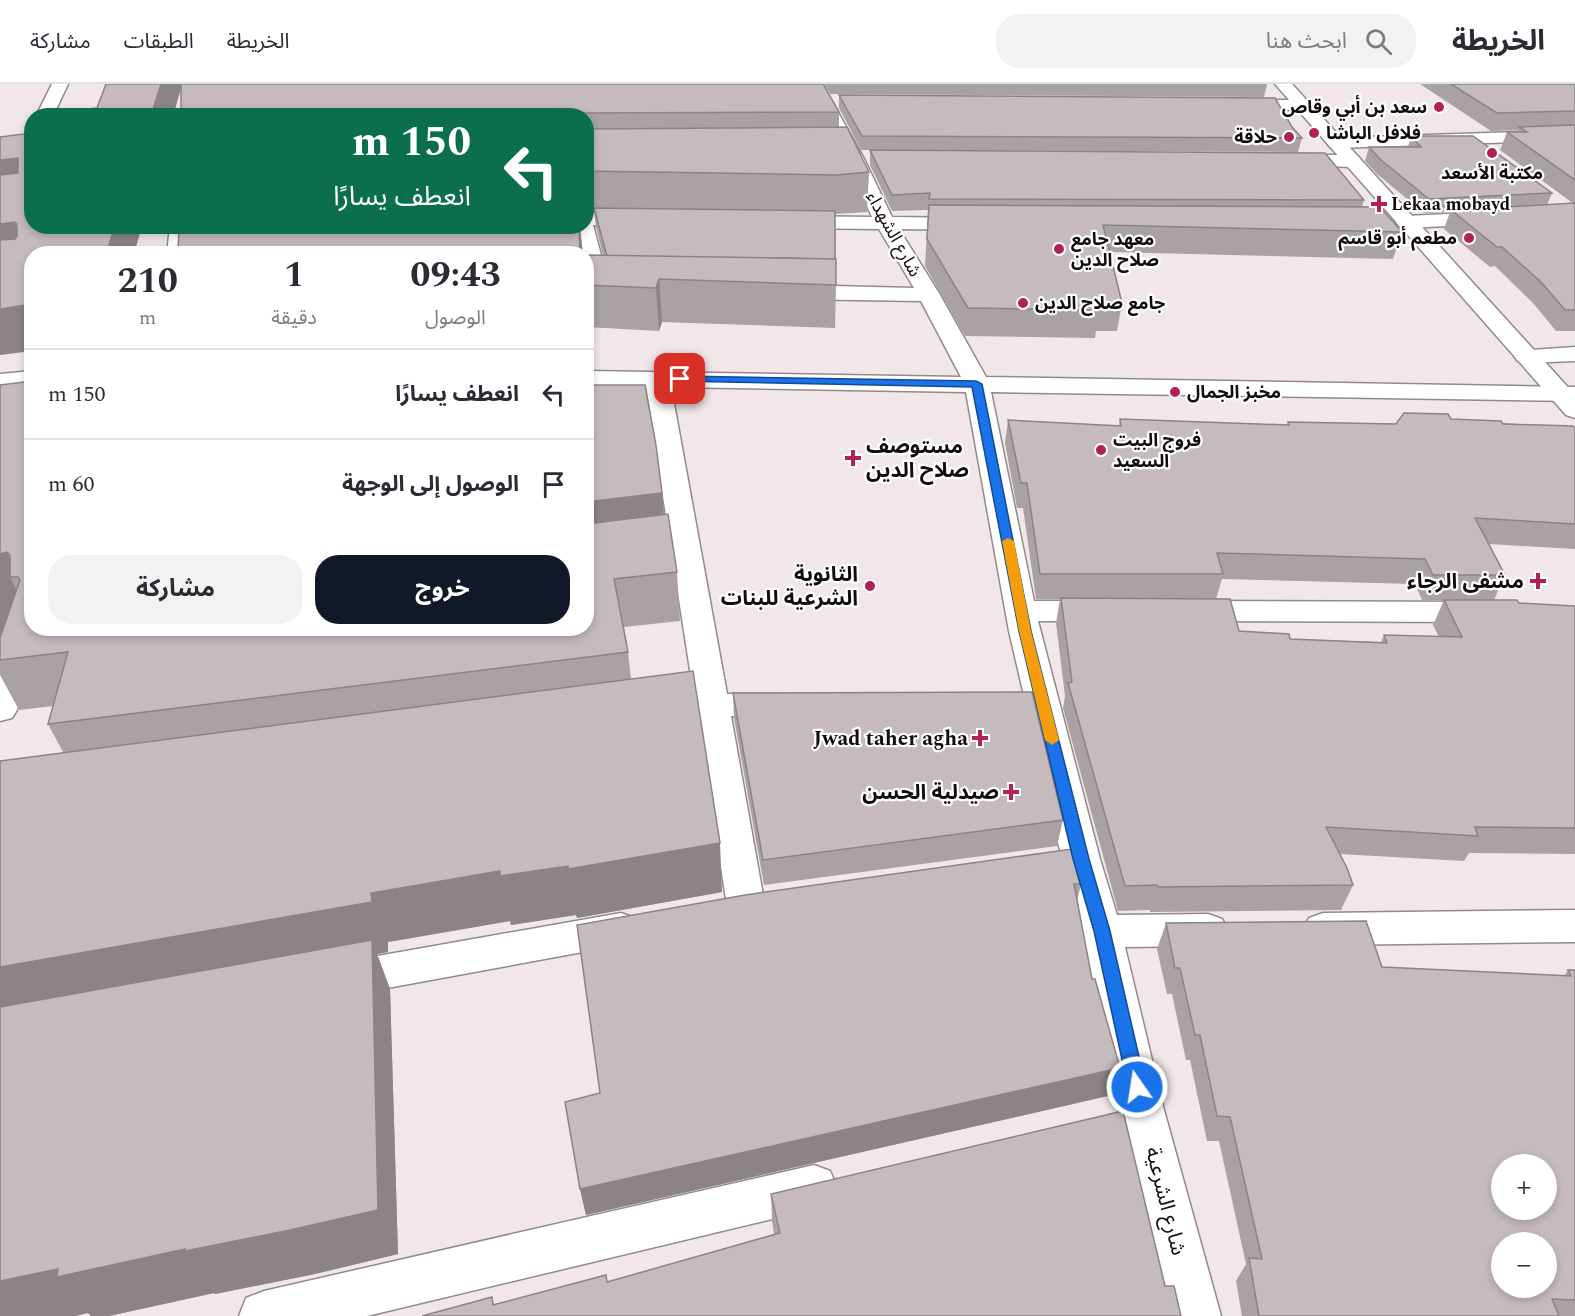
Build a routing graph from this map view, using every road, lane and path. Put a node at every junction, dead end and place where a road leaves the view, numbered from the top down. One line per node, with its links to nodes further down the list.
1 (60, 84): 8 (street)
2 (1283, 84): 7 (street)
3 (819, 93): 4 (street); 5 (street); 13 (street, شارع الشهداء)
4 (800, 101)
5 (848, 102)
6 (1218, 104): 7 (street)
7 (1302, 105): 11 (street)
8 (48, 108)
9 (1575, 135): 10 (street)
10 (1469, 139): 11 (street); 15 (street)
11 (1336, 143): 17 (street)
12 (831, 157): 13 (street)
13 (854, 157): 14 (street); 23 (street, شارع الشهداء)
14 (878, 158)
15 (1497, 159)
16 (1269, 160): 17 (street)
17 (1352, 161): 24 (street)
18 (1544, 194): 19 (street)
19 (1574, 215): 24 (street)
20 (594, 219): 21 (street)
21 (658, 220)
22 (766, 222): 23 (street)
23 (885, 223): 25 (street); 30 (street, شارع الشهداء)
24 (1408, 223): 26 (street); 32 (street)
25 (993, 224)
26 (1385, 225)
27 (594, 289): 28 (street)
28 (622, 289)
29 (776, 292): 30 (street)
30 (929, 295): 37 (street, شارع الشهداء)
31 (1575, 354): 32 (street)
32 (1526, 356): 38 (street)
33 (594, 378): 35 (street)
34 (24, 379): 36 (street)
35 (657, 379): 37 (street); 44 (street)
36 (0, 381)
37 (976, 384): 38 (street); 39 (street, شارع الشرعية)
38 (1570, 400)
39 (1022, 611): 40 (street); 53 (street, شارع الشرعية)
40 (1128, 611)
41 (1163, 611): 42 (street)
42 (1504, 612)
43 (28, 636): 46 (street)
44 (712, 705): 45 (street); 47 (street); 48 (street)
45 (807, 705)
46 (0, 710)
47 (629, 716)
48 (746, 907)
49 (653, 923): 54 (street)
50 (1575, 926): 52 (street)
51 (1244, 929): 53 (street)
52 (1291, 929)
53 (1102, 931): 57 (street, شارع الشرعية)
54 (303, 986)
55 (854, 1178): 56 (street)
56 (264, 1316)
57 (1196, 1316)

